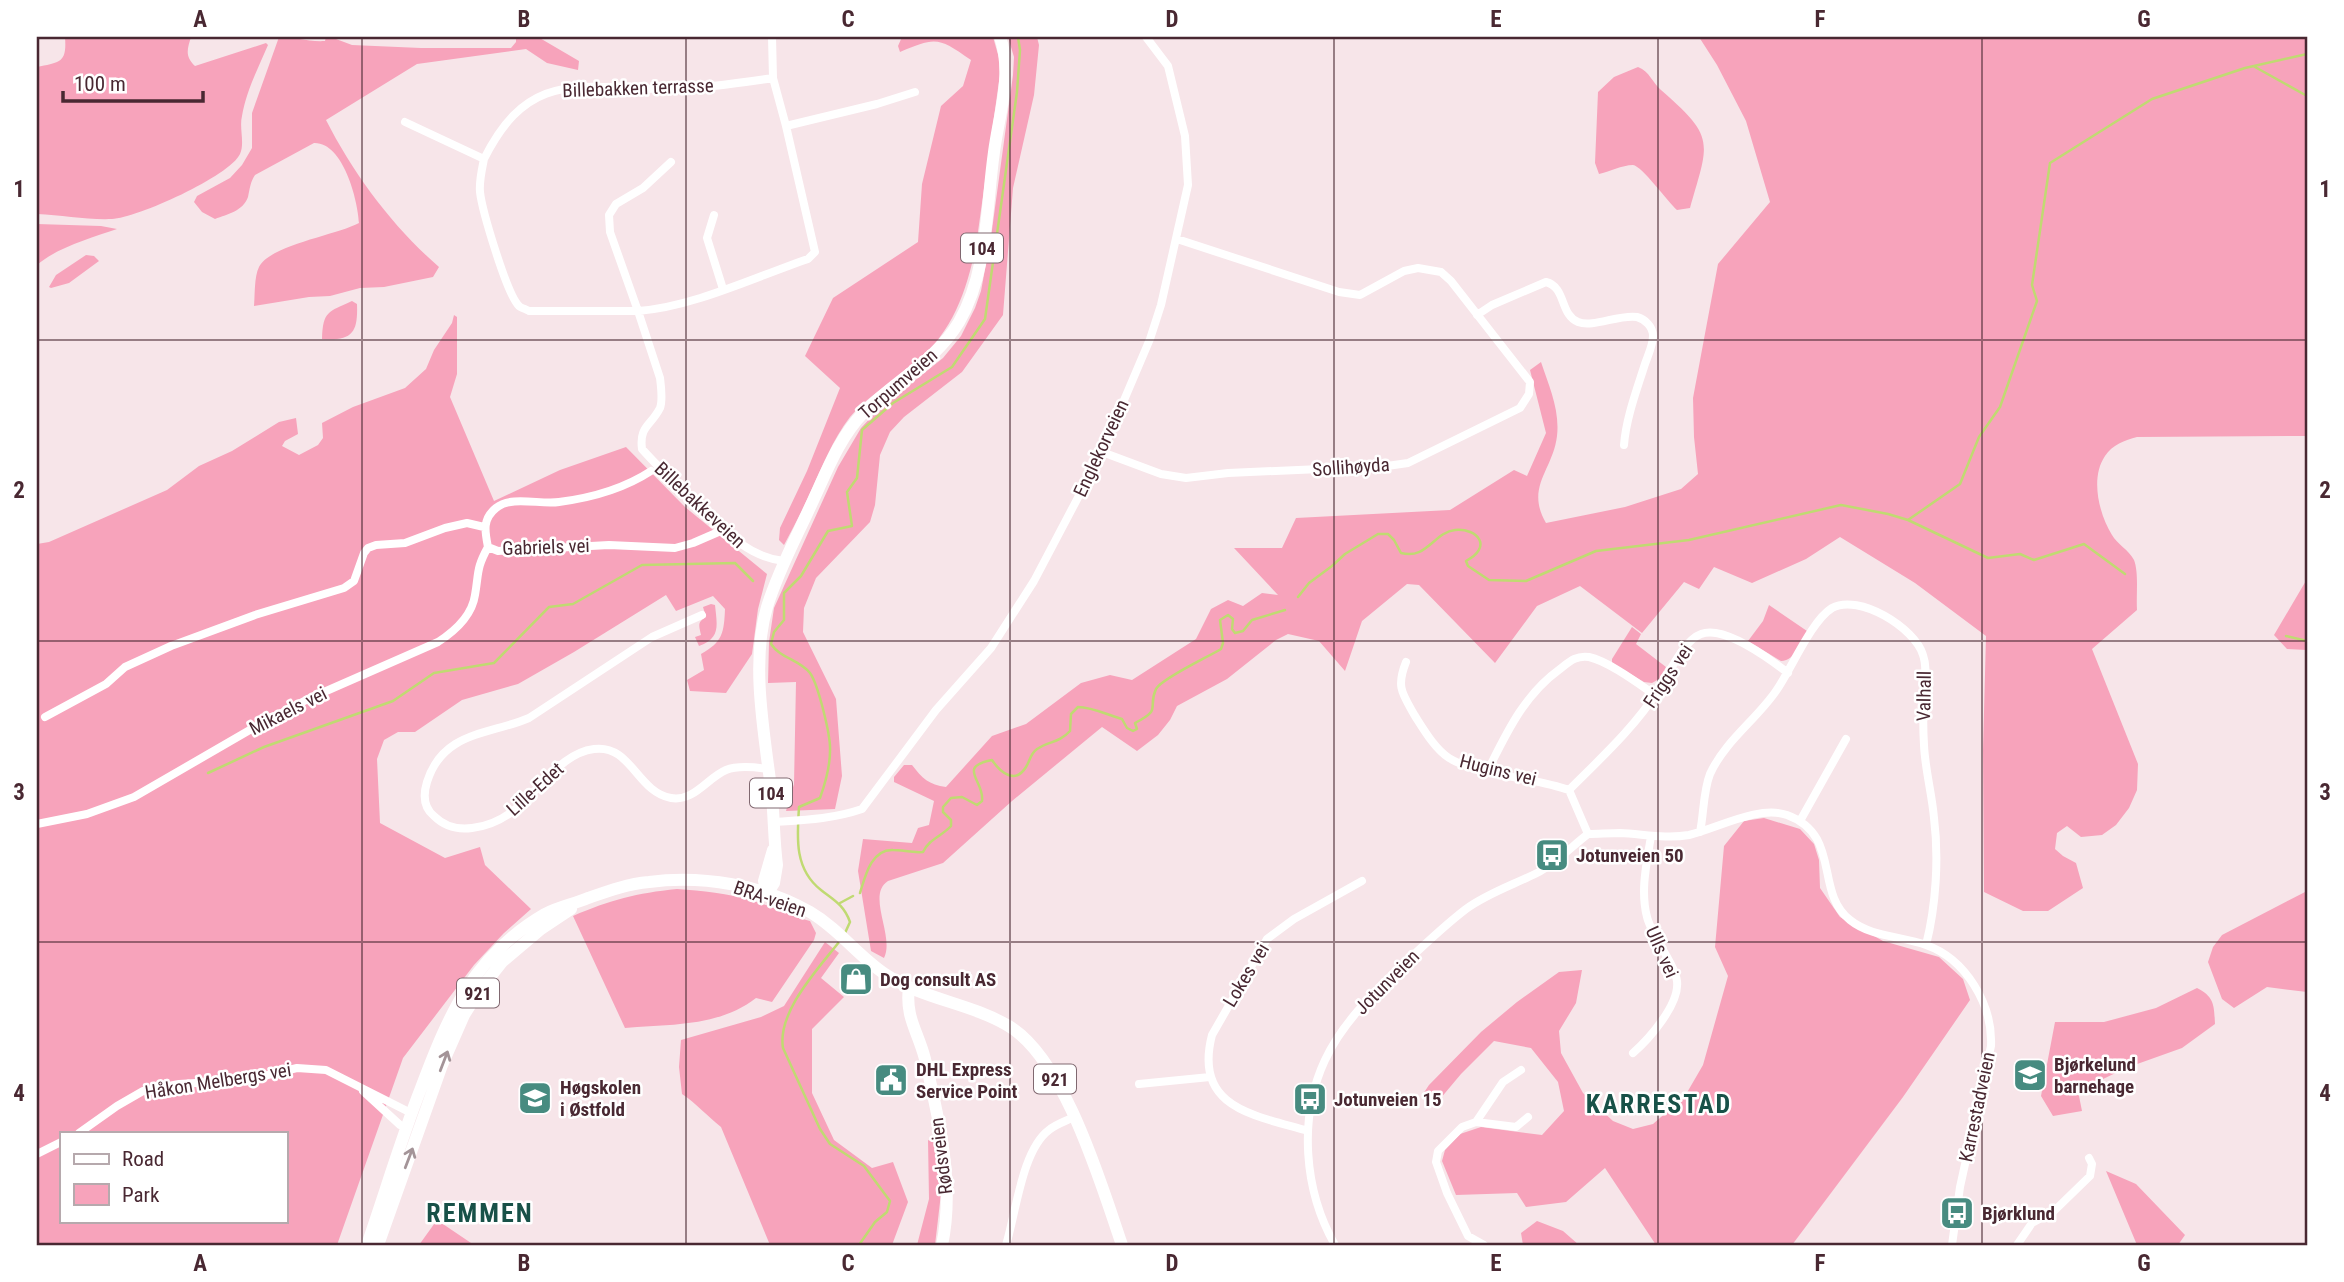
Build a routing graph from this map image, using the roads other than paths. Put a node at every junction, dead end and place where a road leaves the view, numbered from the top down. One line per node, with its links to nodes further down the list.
1 (772, 37): 4 (street)
2 (1000, 37): 21 (main road, Torpumveien / 104)
3 (1146, 37): 11 (street, Englekorveien)
4 (773, 78): 7 (street, Billebakken terrasse); 8 (street, Billebakken terrasse)
5 (915, 92): 7 (street)
6 (405, 122): 8 (street)
7 (786, 126): 12 (street, Billebakken terrasse)
8 (484, 159): 13 (street, Billebakken terrasse)
9 (671, 162): 13 (street)
10 (714, 215): 12 (street)
11 (1177, 239): 14 (street, Sollihøyda); 16 (street, Englekorveien)
12 (723, 289): 13 (street, Billebakken terrasse)
13 (638, 311): 19 (street, Billebakkeveien)
14 (1477, 315): 15 (street); 16 (street, Sollihøyda)
15 (1624, 445)
16 (1102, 452): 32 (street, Englekorveien)
17 (651, 471): 18 (street, Gabriels vei)
18 (484, 527): 20 (street, Gabriels vei); 26 (street)
19 (723, 530): 20 (street, Gabriels vei); 21 (street, Billebakkeveien)
20 (488, 547): 33 (street, Mikaels vei)
21 (784, 561): 28 (main road, Torpumveien / 104)
22 (702, 615): 28 (street, Lille-Edet)
23 (1406, 662): 29 (street, Hugins vei)
24 (1788, 673): 25 (street, Friggs vei); 34 (street, Valhall); 40 (street, Valhall)
25 (1655, 695): 29 (street); 30 (street, Friggs vei)
26 (45, 717)
27 (1846, 739): 31 (street)
28 (768, 769): 32 (main road, Torpumveien / 104)
29 (1488, 770): 30 (street, Hugins vei)
30 (1569, 790): 35 (street)
31 (1800, 821): 34 (street); 40 (street, Karrestadveien)
32 (781, 822): 38 (main road, Torpumveien / 104)
33 (37, 824)
34 (1700, 832): 36 (street)
35 (1588, 834): 36 (street); 53 (street, Jotunveien)
36 (1651, 836): 42 (street, Ulls vei)
37 (1362, 881): 44 (street, Lokes vei)
38 (766, 894): 39 (main road, BRA-veien / 921); 41 (main road, BRA-veien)
39 (586, 899): 47 (main road, BRA-veien / 921); 51 (main road, BRA-veien / 921, one-way to 39)
40 (1926, 945): 65 (street, Karrestadveien)
41 (909, 987): 49 (main road, BRA-veien / 921); 60 (main road, Rødsveien)
42 (1633, 1053)
43 (1521, 1070): 50 (street)
44 (1210, 1077): 45 (street); 53 (street)
45 (1139, 1084)
46 (363, 1091): 47 (street); 52 (street); 54 (street, Håkon Melbergs vei)
47 (411, 1112): 51 (street); 52 (main road, BRA-veien / 921)
48 (1528, 1116): 50 (street)
49 (1074, 1117): 61 (street); 62 (main road, BRA-veien / 921)
50 (1476, 1122): 64 (street)
51 (421, 1125): 52 (street); 59 (main road, BRA-veien / 921, one-way to 51)
52 (406, 1129): 58 (main road, BRA-veien / 921)
53 (1308, 1131): 63 (street, Jotunveien)
54 (80, 1132)
55 (60, 1142): 56 (street)
56 (37, 1154)
57 (2089, 1158): 66 (street)
58 (367, 1245)
59 (377, 1245)
60 (942, 1245)
61 (1006, 1245)
62 (1122, 1245)
63 (1335, 1245)
64 (1484, 1245)
65 (1952, 1245)
66 (2017, 1245)

